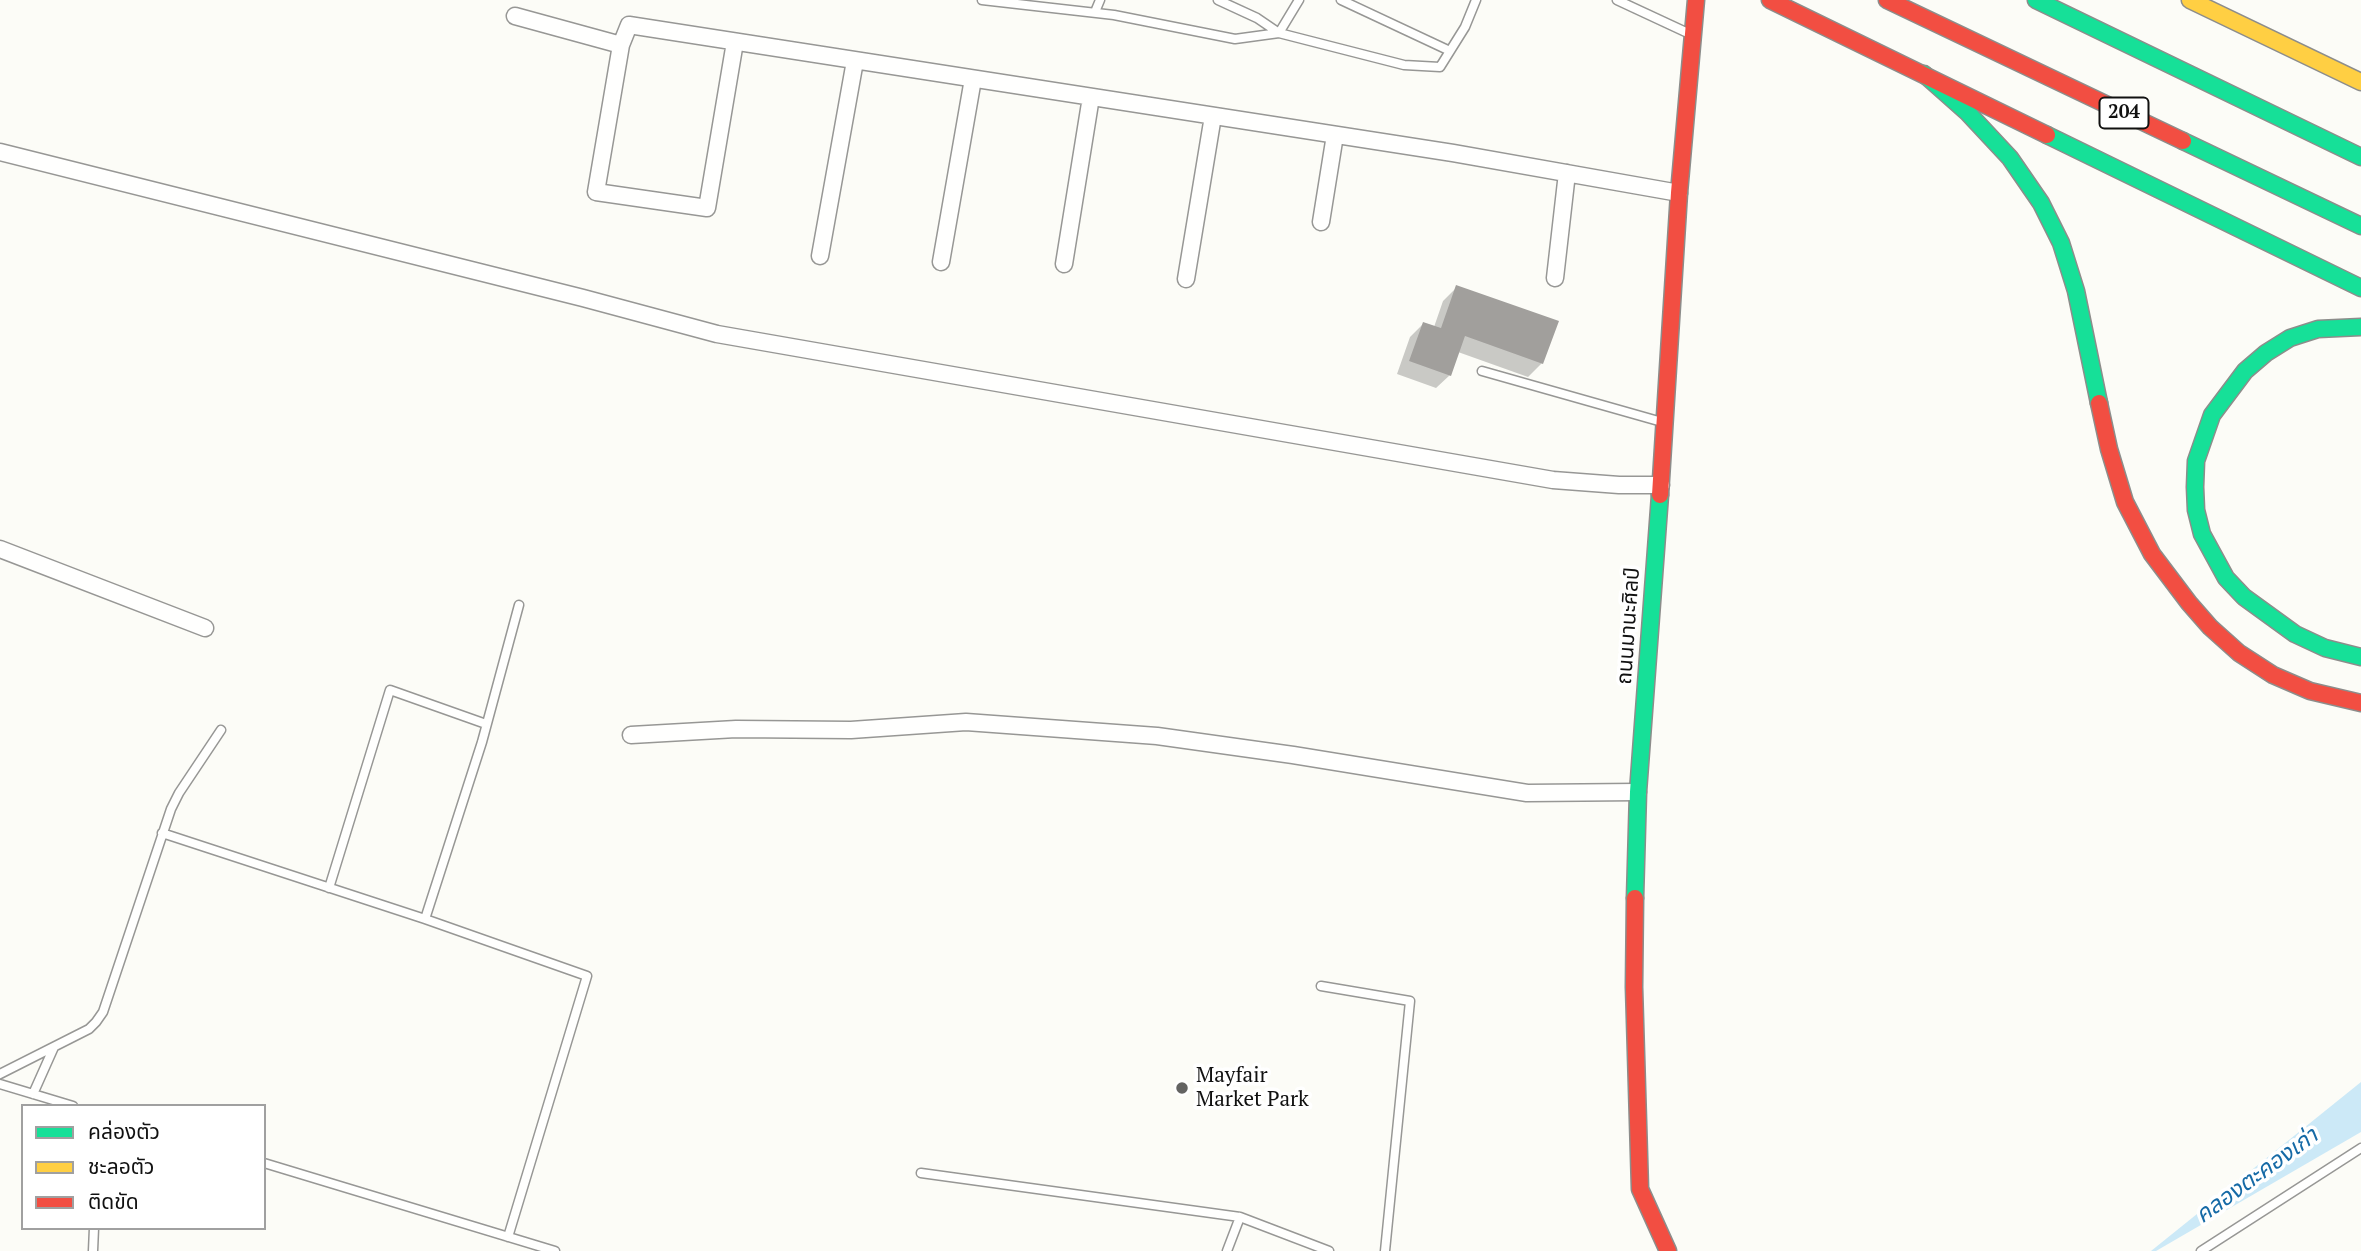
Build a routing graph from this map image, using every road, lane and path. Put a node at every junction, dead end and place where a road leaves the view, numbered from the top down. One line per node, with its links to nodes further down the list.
1 (982, 0): 13 (lane)
2 (1100, 0): 13 (lane)
3 (1218, 0): 15 (lane)
4 (1299, 0): 15 (lane)
5 (1341, 0): 19 (lane)
6 (1476, 0): 19 (lane)
7 (1617, 0): 16 (lane)
8 (1696, 0): 16 (main road, ถนนมานะศิลป์)
9 (1770, 0): 21 (main road)
10 (1887, 0): 32 (main road, 204)
11 (2035, 0): 28 (main road)
12 (2190, 0): 23 (main road)
13 (1095, 12): 15 (lane)
14 (515, 16): 18 (street)
15 (1279, 33): 19 (lane)
16 (1692, 35): 30 (main road, ถนนมานะศิลป์)
17 (735, 42): 18 (street); 18 (street); 20 (street)
18 (621, 45)
19 (1450, 51)
20 (855, 61): 22 (street); 33 (street)
21 (1924, 74): 38 (main road); 47 (main road)
22 (973, 79): 24 (street); 34 (street)
23 (2361, 82)
24 (1091, 97): 25 (street); 35 (street)
25 (1213, 116): 26 (street); 37 (street)
26 (1335, 135): 29 (street); 31 (street)
27 (0, 152): 42 (street)
28 (2361, 157)
29 (1567, 173): 30 (street); 36 (street)
30 (1679, 193): 41 (main road, ถนนมานะศิลป์)
31 (1321, 222)
32 (2361, 226)
33 (820, 256)
34 (941, 262)
35 (1063, 264)
36 (1555, 278)
37 (1186, 279)
38 (2361, 288)
39 (2361, 327): 46 (main road)
40 (1482, 371): 41 (lane)
41 (1665, 423): 42 (main road, ถนนมานะศิลป์)
42 (1661, 485): 51 (main road, ถนนมานะศิลป์)
43 (0, 549): 45 (street)
44 (519, 605): 48 (lane)
45 (205, 628)
46 (2361, 657)
47 (2355, 702)
48 (486, 724): 53 (lane); 54 (lane)
49 (222, 730): 52 (lane)
50 (631, 735): 51 (street)
51 (1638, 792): 72 (main road, ถนนมานะศิลป์)
52 (162, 833): 53 (lane); 56 (lane)
53 (329, 888): 54 (lane)
54 (425, 919): 66 (lane)
55 (1321, 986): 71 (lane)
56 (54, 1047): 57 (lane); 59 (lane)
57 (0, 1074)
58 (0, 1084): 59 (lane)
59 (33, 1094): 60 (lane)
60 (66, 1104)
61 (2361, 1148): 73 (lane)
62 (266, 1164): 66 (lane)
63 (921, 1173): 64 (lane)
64 (1240, 1217): 69 (lane); 70 (lane)
65 (94, 1230): 67 (lane)
66 (508, 1237): 68 (lane)
67 (93, 1251)
68 (555, 1251)
69 (1227, 1251)
70 (1329, 1251)
71 (1385, 1251)
72 (1668, 1251)
73 (2202, 1251)

